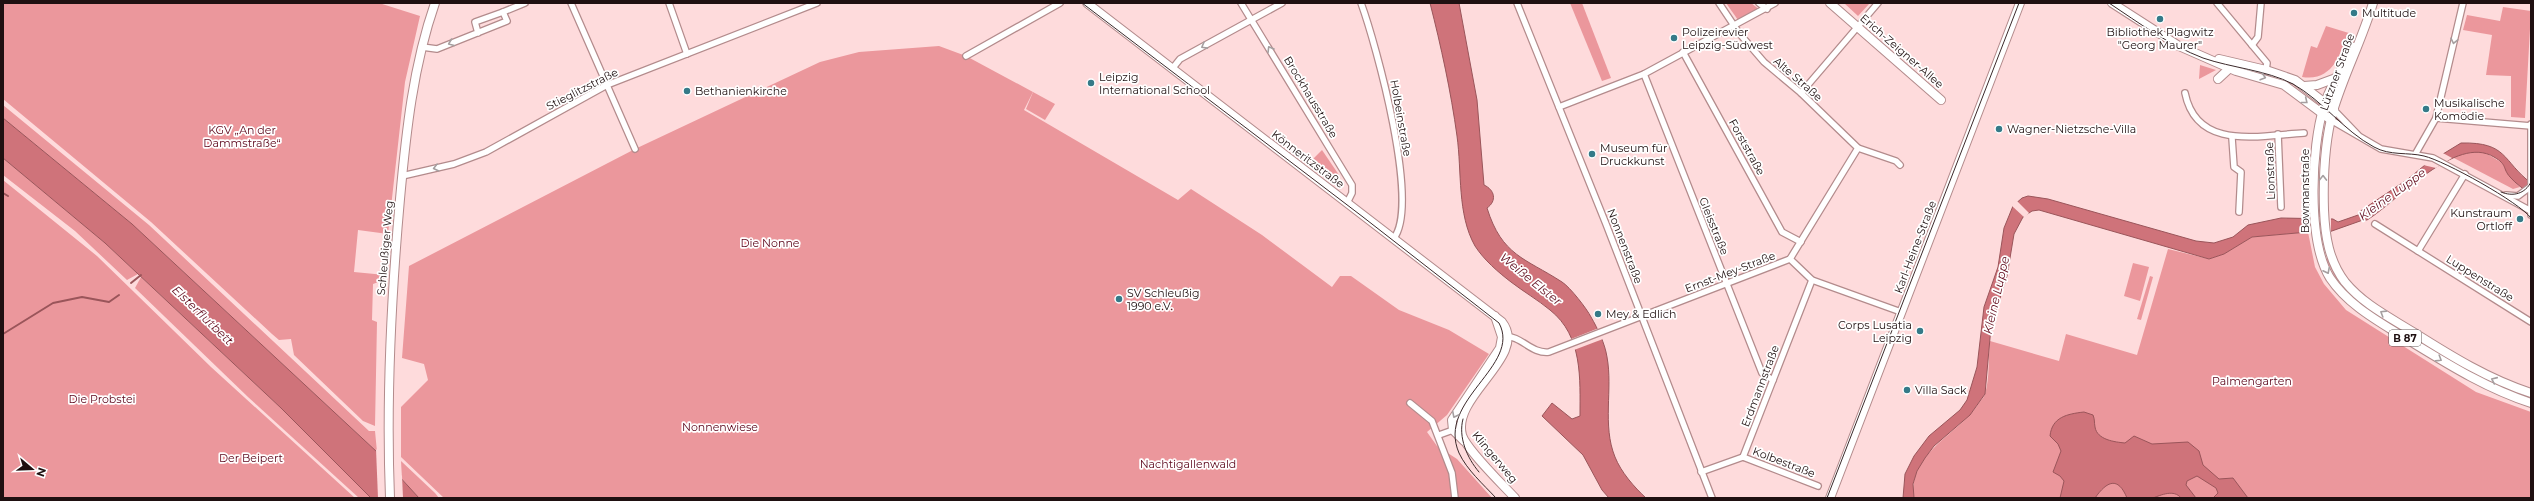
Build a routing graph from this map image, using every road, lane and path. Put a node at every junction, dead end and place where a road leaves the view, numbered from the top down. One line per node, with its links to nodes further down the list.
1 (435, 3): 31 (main road, Schleußiger Weg)
2 (525, 3): 24 (street)
3 (571, 3): 40 (street)
4 (669, 3): 33 (street)
5 (1060, 3): 34 (street)
6 (1087, 3): 36 (main road, Könneritzstraße)
7 (1241, 3): 25 (street, Brockhausstraße)
8 (1282, 3): 25 (street)
9 (1361, 3): 69 (street, Holbeinstraße)
10 (1517, 3): 46 (street, Nonnenstraße)
11 (1719, 3): 26 (street, Alte Straße)
12 (1759, 3): 23 (street)
13 (1775, 3): 23 (street)
14 (1830, 3): 27 (main road, Erich-Zeigner-Allee)
15 (1878, 3): 27 (street)
16 (2020, 3): 75 (main road, Karl-Heine-Straße)
17 (2112, 3): 35 (main road)
18 (2217, 3): 30 (street)
19 (2261, 3): 30 (street)
20 (2373, 3): 28 (main road, Lützner Straße / B 87)
21 (2463, 3): 49 (street, one-way to 49)
22 (814, 4): 33 (street, Stieglitzstraße)
23 (1766, 9): 26 (street)
24 (503, 12): 29 (street); 29 (street)
25 (1252, 20): 36 (street, one-way to 36); 64 (street, Brockhausstraße, one-way to 25)
26 (1735, 26): 32 (street); 42 (street, Alte Straße)
27 (1857, 27): 42 (street); 44 (main road, Erich-Zeigner-Allee)
28 (2364, 31): 39 (main road, Lützner Straße / B 87); 47 (main road, Lützner Straße / B 87)
29 (478, 33): 31 (street, one-way to 31)
30 (2252, 45): 37 (street)
31 (422, 46): 61 (main road, Schleußiger Weg)
32 (1683, 52): 38 (street); 70 (street, Forststraße)
33 (687, 54): 40 (street, Stieglitzstraße)
34 (966, 56)
35 (2234, 67): 37 (main road); 48 (main road, one-way to 48)
36 (1172, 69): 64 (main road, Könneritzstraße)
37 (2266, 70): 41 (main road)
38 (1644, 74): 46 (street); 74 (street, Gleisstraße)
39 (2336, 78): 41 (main road); 45 (main road, Lützner Straße / B 87)
40 (607, 85): 57 (street); 61 (street, Stieglitzstraße, one-way to 61)
41 (2304, 86): 45 (main road)
42 (1801, 93): 56 (street, Alte Straße)
43 (2185, 93): 55 (street, Lionstraße)
44 (1941, 100)
45 (2325, 103): 47 (main road); 48 (main road, Bowmanstraße / B 87)
46 (1559, 107): 76 (street, Nonnenstraße)
47 (2334, 110): 50 (main road, Lützner Straße / B 87); 54 (street)
48 (2322, 114): 50 (main road); 82 (main road, Bowmanstraße / B 87, one-way to 82)
49 (2436, 118): 51 (street); 58 (street)
50 (2331, 120): 54 (street); 80 (main road, Bowmanstraße / B 87, one-way to 50)
51 (2531, 125): 63 (street)
52 (2304, 133): 53 (street, Lionstraße)
53 (2278, 134): 55 (street, Lionstraße); 65 (street, Lionstraße)
54 (2358, 135): 58 (street)
55 (2232, 138): 66 (street)
56 (1858, 148): 59 (street, Alte Straße); 70 (street, Ernst-Mey-Straße)
57 (635, 149)
58 (2416, 153): 60 (street)
59 (1900, 165)
60 (2465, 174): 62 (street); 71 (street)
61 (402, 176): 90 (main road, Schleußiger Weg)
62 (2500, 193): 63 (street); 67 (street)
63 (2527, 194): 67 (street)
64 (1347, 203): 69 (main road, Könneritzstraße)
65 (2281, 207)
66 (2240, 212)
67 (2531, 212)
68 (2375, 224): 71 (street, Luppenstraße)
69 (1394, 238): 78 (main road, Könneritzstraße)
70 (1801, 242): 72 (street, Ernst-Mey-Straße)
71 (2418, 251): 77 (street, Luppenstraße)
72 (1790, 259): 73 (street); 74 (street, Ernst-Mey-Straße)
73 (1812, 280): 75 (street); 79 (street, Erdmannstraße)
74 (1727, 285): 76 (street, Ernst-Mey-Straße); 79 (street, Gleisstraße)
75 (1901, 312): 94 (main road, Karl-Heine-Straße)
76 (1642, 317): 78 (street, Ernst-Mey-Straße); 88 (street, Nonnenstraße)
77 (2531, 322)
78 (1505, 336): 83 (main road); 84 (main road, one-way to 84)
79 (1773, 380): 87 (street, Erdmannstraße)
80 (2531, 393)
81 (1410, 403): 85 (street)
82 (2531, 403)
83 (1461, 429): 84 (main road); 86 (main road, Klingerweg)
84 (1453, 430): 85 (street); 86 (main road)
85 (1439, 435): 91 (street)
86 (1466, 443): 92 (main road, Klingerweg)
87 (1743, 457): 88 (street); 89 (street, Kolbestraße)
88 (1702, 472): 93 (street, Nonnenstraße)
89 (1818, 486)
90 (390, 498)
91 (1455, 498)
92 (1515, 498)
93 (1712, 498)
94 (1830, 498)

